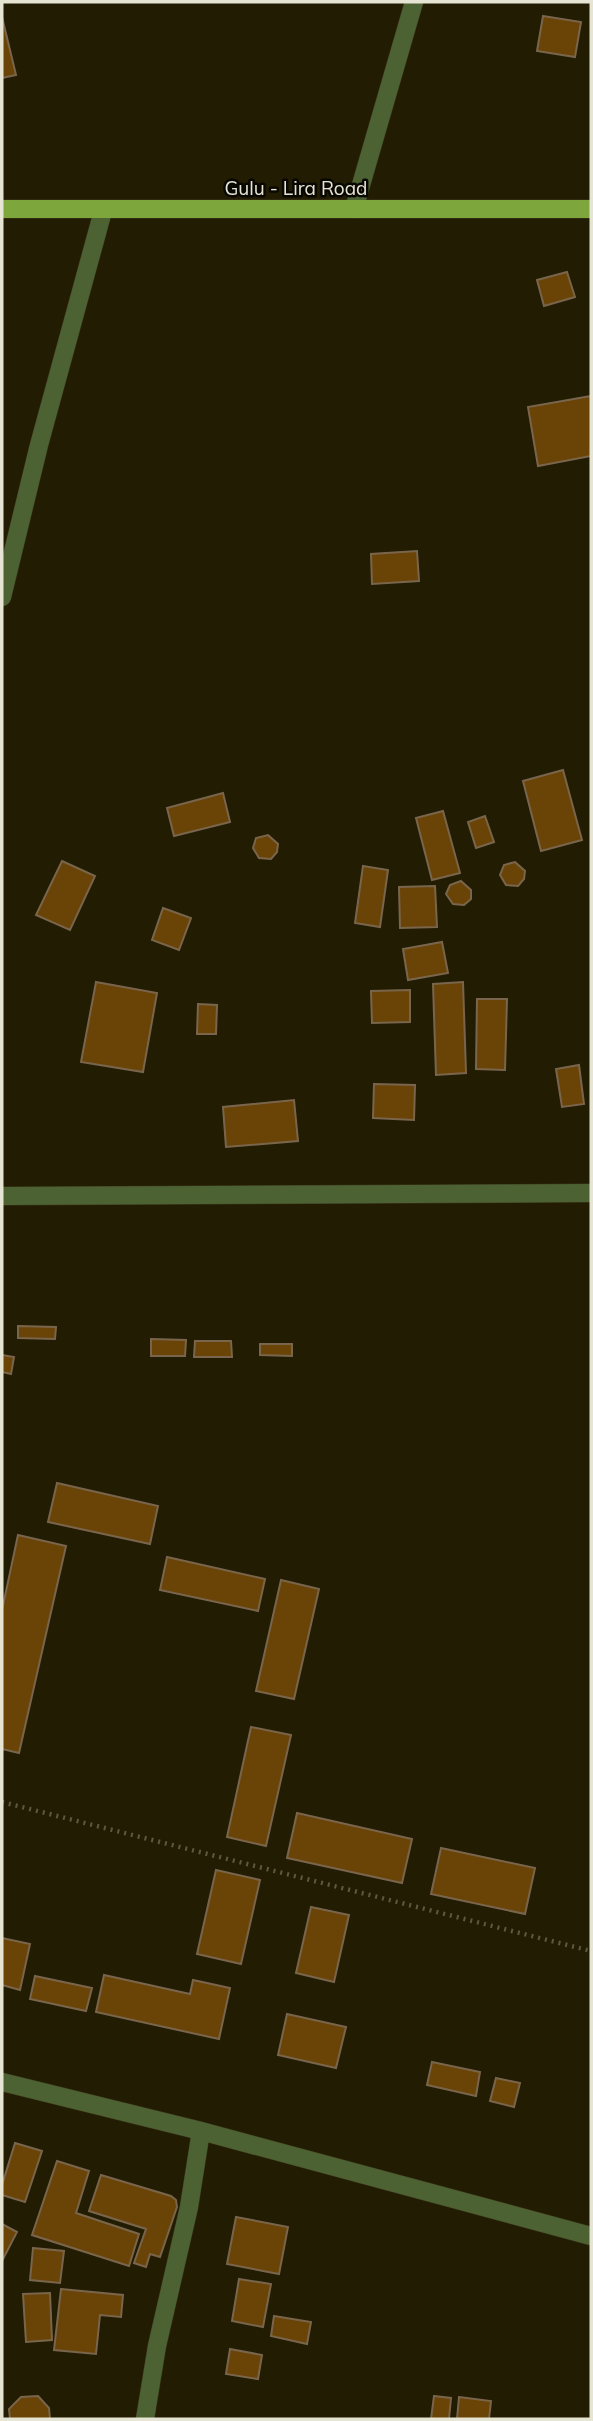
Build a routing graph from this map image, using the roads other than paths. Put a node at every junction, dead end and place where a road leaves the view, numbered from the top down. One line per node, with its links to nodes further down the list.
1 (414, 2): 3 (street)
2 (2, 209): 5 (main road, Gulu - Lira Road)
3 (354, 209): 4 (main road, Gulu - Lira Road); 5 (main road, Gulu - Lira Road)
4 (591, 209)
5 (103, 211): 6 (street)
6 (2, 597)
7 (591, 1193): 8 (street)
8 (2, 1196)
9 (2, 2082): 10 (street)
10 (201, 2131): 11 (street); 12 (street)
11 (591, 2236)
12 (145, 2419)

